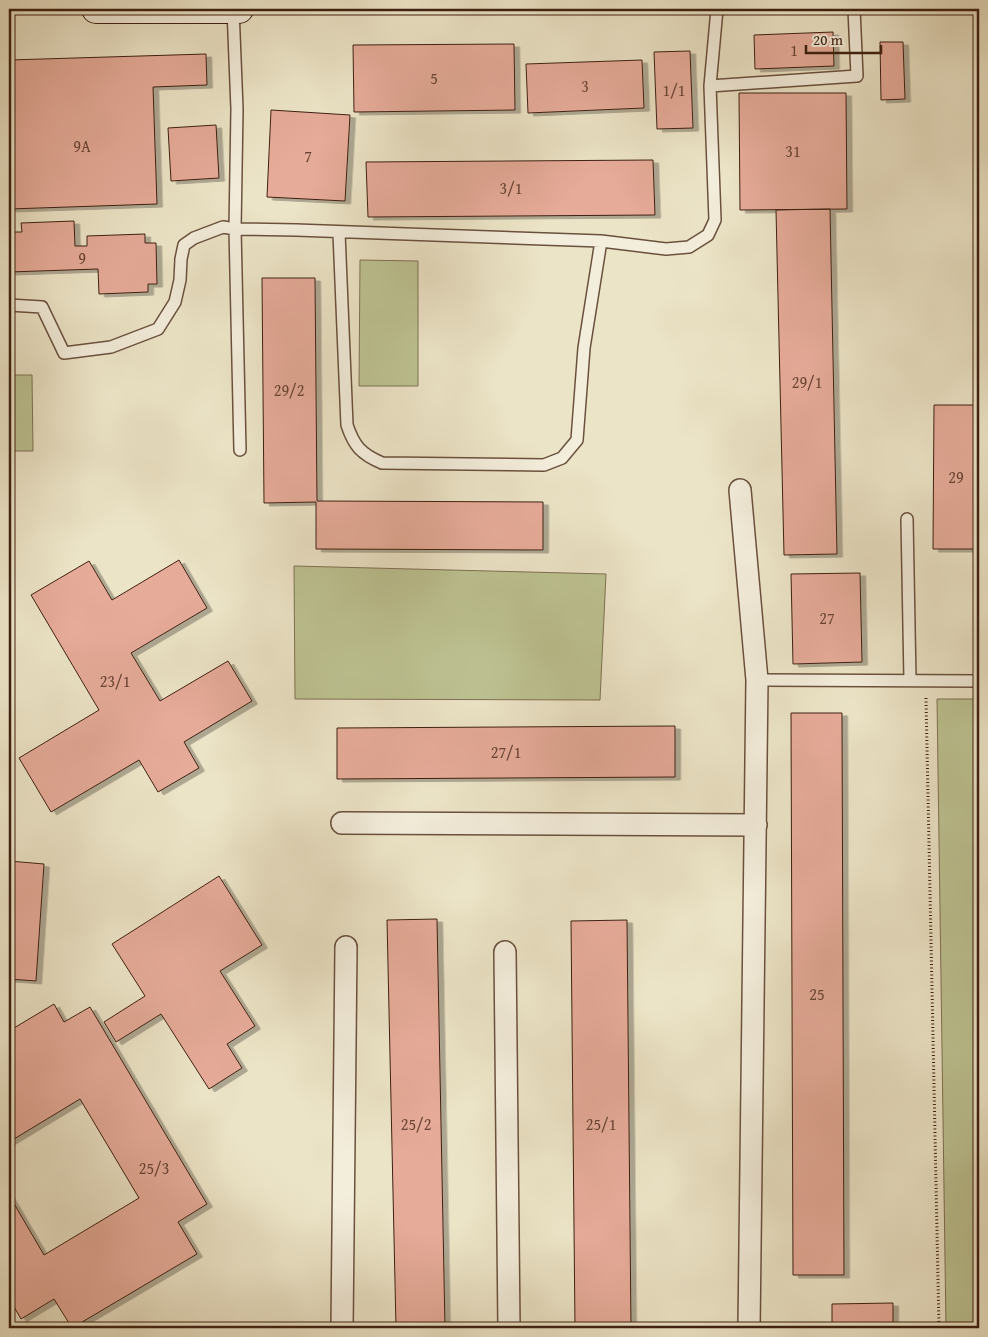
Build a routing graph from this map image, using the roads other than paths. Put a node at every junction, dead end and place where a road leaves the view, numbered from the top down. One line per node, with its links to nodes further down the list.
1 (96, 9): 2 (street)
2 (233, 9): 3 (street); 7 (lane)
3 (239, 9)
4 (717, 9): 6 (lane)
5 (854, 9): 6 (lane)
6 (710, 86): 9 (lane)
7 (236, 229): 8 (lane); 10 (lane); 11 (lane)
8 (339, 233): 9 (lane); 9 (lane)
9 (601, 241)
10 (9, 305)
11 (240, 450)
12 (740, 490): 14 (street)
13 (907, 519): 15 (lane)
14 (758, 680): 15 (lane); 18 (street)
15 (910, 680): 16 (lane)
16 (979, 681)
17 (342, 823): 18 (street)
18 (756, 825): 23 (street)
19 (346, 947): 21 (street)
20 (504, 952): 22 (street)
21 (342, 1328)
22 (509, 1328)
23 (749, 1328)

